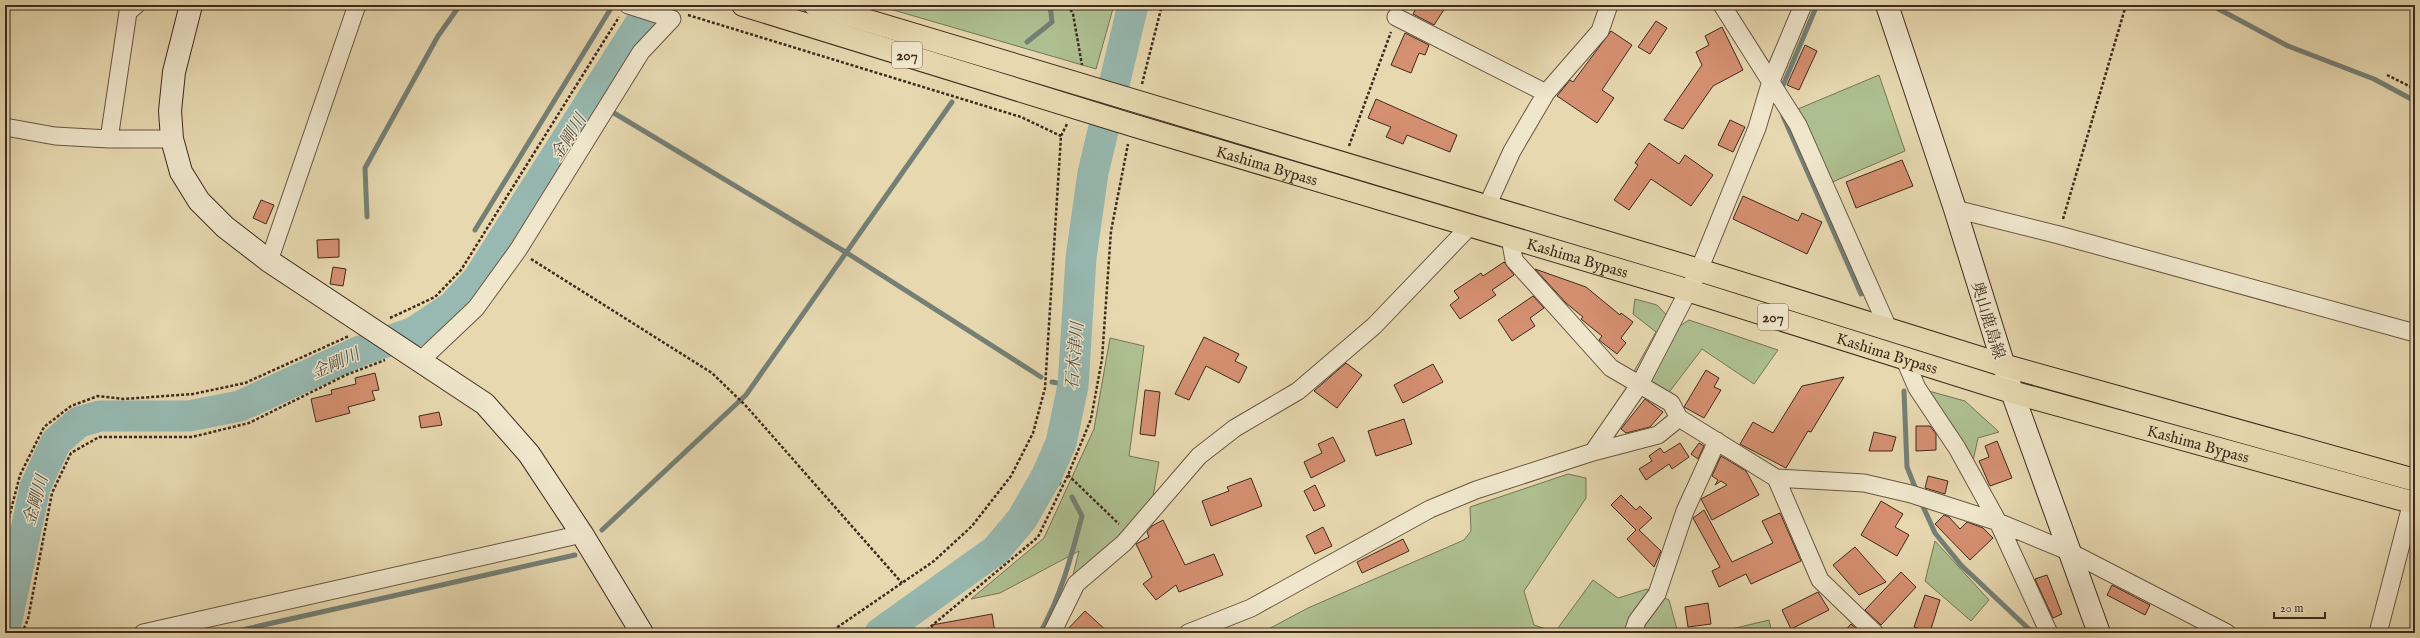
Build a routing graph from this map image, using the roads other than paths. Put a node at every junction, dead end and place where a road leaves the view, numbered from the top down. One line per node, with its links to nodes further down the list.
1 (136, 5): 16 (street)
2 (191, 5): 15 (street)
3 (357, 5): 21 (street)
4 (742, 5): 19 (highway, Kashima Bypass / 207)
5 (815, 5): 17 (highway, Kashima Bypass / 207)
6 (1609, 5): 13 (street)
7 (1722, 5): 12 (street)
8 (1803, 5): 12 (street)
9 (1887, 5): 18 (street, 奥山鹿島線)
10 (625, 8): 26 (street)
11 (1396, 17): 13 (street)
12 (1777, 89): 22 (street); 24 (street)
13 (1546, 93): 17 (street)
14 (5, 127): 16 (street)
15 (172, 139): 16 (street); 21 (street)
16 (109, 140)
17 (1487, 206): 22 (highway, Kashima Bypass / 207)
18 (1955, 209): 25 (street); 28 (street, 奥山鹿島線)
19 (1470, 226): 20 (highway, Kashima Bypass / 207); 43 (street)
20 (1510, 238): 23 (highway, Kashima Bypass / 207); 29 (street)
21 (269, 261): 26 (street)
22 (1699, 270): 23 (street); 24 (highway, Kashima Bypass / 207)
23 (1687, 290): 27 (highway, Kashima Bypass / 207); 29 (street)
24 (1888, 328): 28 (highway, Kashima Bypass / 207)
25 (2415, 333)
26 (414, 356): 38 (street)
27 (1904, 358): 30 (highway, Kashima Bypass / 207); 37 (street)
28 (2003, 365): 30 (street, 奥山鹿島線); 35 (highway, Kashima Bypass / 207)
29 (1640, 384): 31 (street); 33 (street)
30 (2012, 392): 36 (highway, Kashima Bypass / 207); 39 (street, 奥山鹿島線)
31 (1679, 418): 32 (street); 33 (street)
32 (1717, 440): 34 (street); 45 (street)
33 (1593, 452): 44 (street)
34 (1776, 478): 37 (street); 46 (street)
35 (2415, 480)
36 (2414, 503): 49 (street)
37 (1998, 522): 39 (street); 47 (street)
38 (582, 534): 41 (street); 42 (street)
39 (2070, 552): 40 (street, 奥山鹿島線); 48 (street)
40 (2096, 630)
41 (143, 633)
42 (642, 633)
43 (1052, 633)
44 (1188, 633)
45 (1633, 633)
46 (1875, 633)
47 (2049, 633)
48 (2228, 633)
49 (2378, 633)

